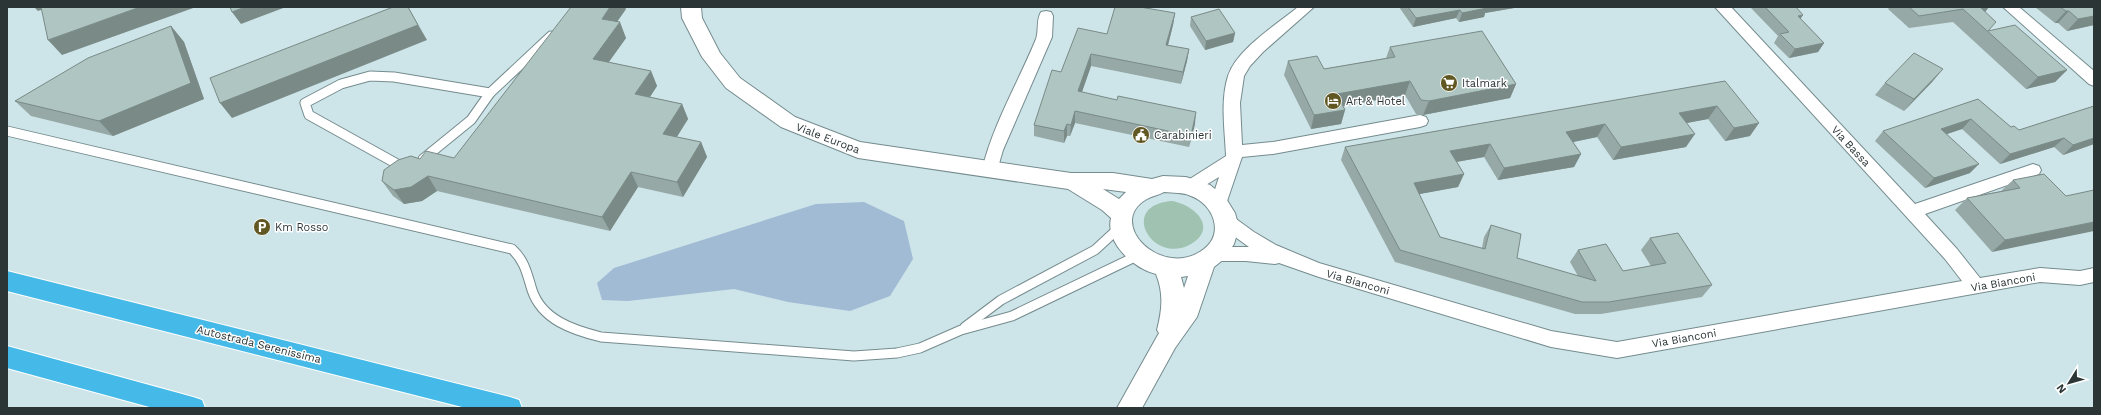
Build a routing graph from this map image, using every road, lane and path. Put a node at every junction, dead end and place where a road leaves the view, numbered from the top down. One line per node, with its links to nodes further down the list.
1 (691, 7): 12 (street, Viale Europa)
2 (1307, 7): 11 (street)
3 (1722, 7): 17 (street, Via Bassa)
4 (2010, 7): 7 (street)
5 (1046, 16): 12 (street)
6 (558, 30): 8 (lane)
7 (2094, 80)
8 (490, 93): 8 (lane)
9 (1420, 121): 11 (street)
10 (7, 131): 27 (lane)
11 (1234, 156): 16 (street); 18 (street)
12 (990, 170): 14 (street, Viale Europa)
13 (2033, 170): 17 (street)
14 (1071, 180): 15 (street, Viale Europa); 19 (street, Viale Europa)
15 (1150, 187): 16 (street); 19 (street)
16 (1191, 187): 18 (street)
17 (1912, 212): 26 (street, Via Bassa)
18 (1222, 213): 21 (street); 22 (street, Via Bianconi)
19 (1121, 220): 20 (street); 27 (lane)
20 (1139, 256): 23 (street); 27 (lane)
21 (1210, 258): 22 (street, Via Bianconi); 23 (street); 28 (street)
22 (1282, 258): 26 (street, Via Bianconi)
23 (1165, 267): 28 (street)
24 (2094, 275): 26 (street, Via Bianconi)
25 (7, 281): 31 (highway, Autostrada Serenissima)
26 (1976, 287)
27 (961, 330)
28 (1167, 341): 32 (street)
29 (7, 357): 30 (highway)
30 (193, 408)
31 (510, 408)
32 (1129, 408)

